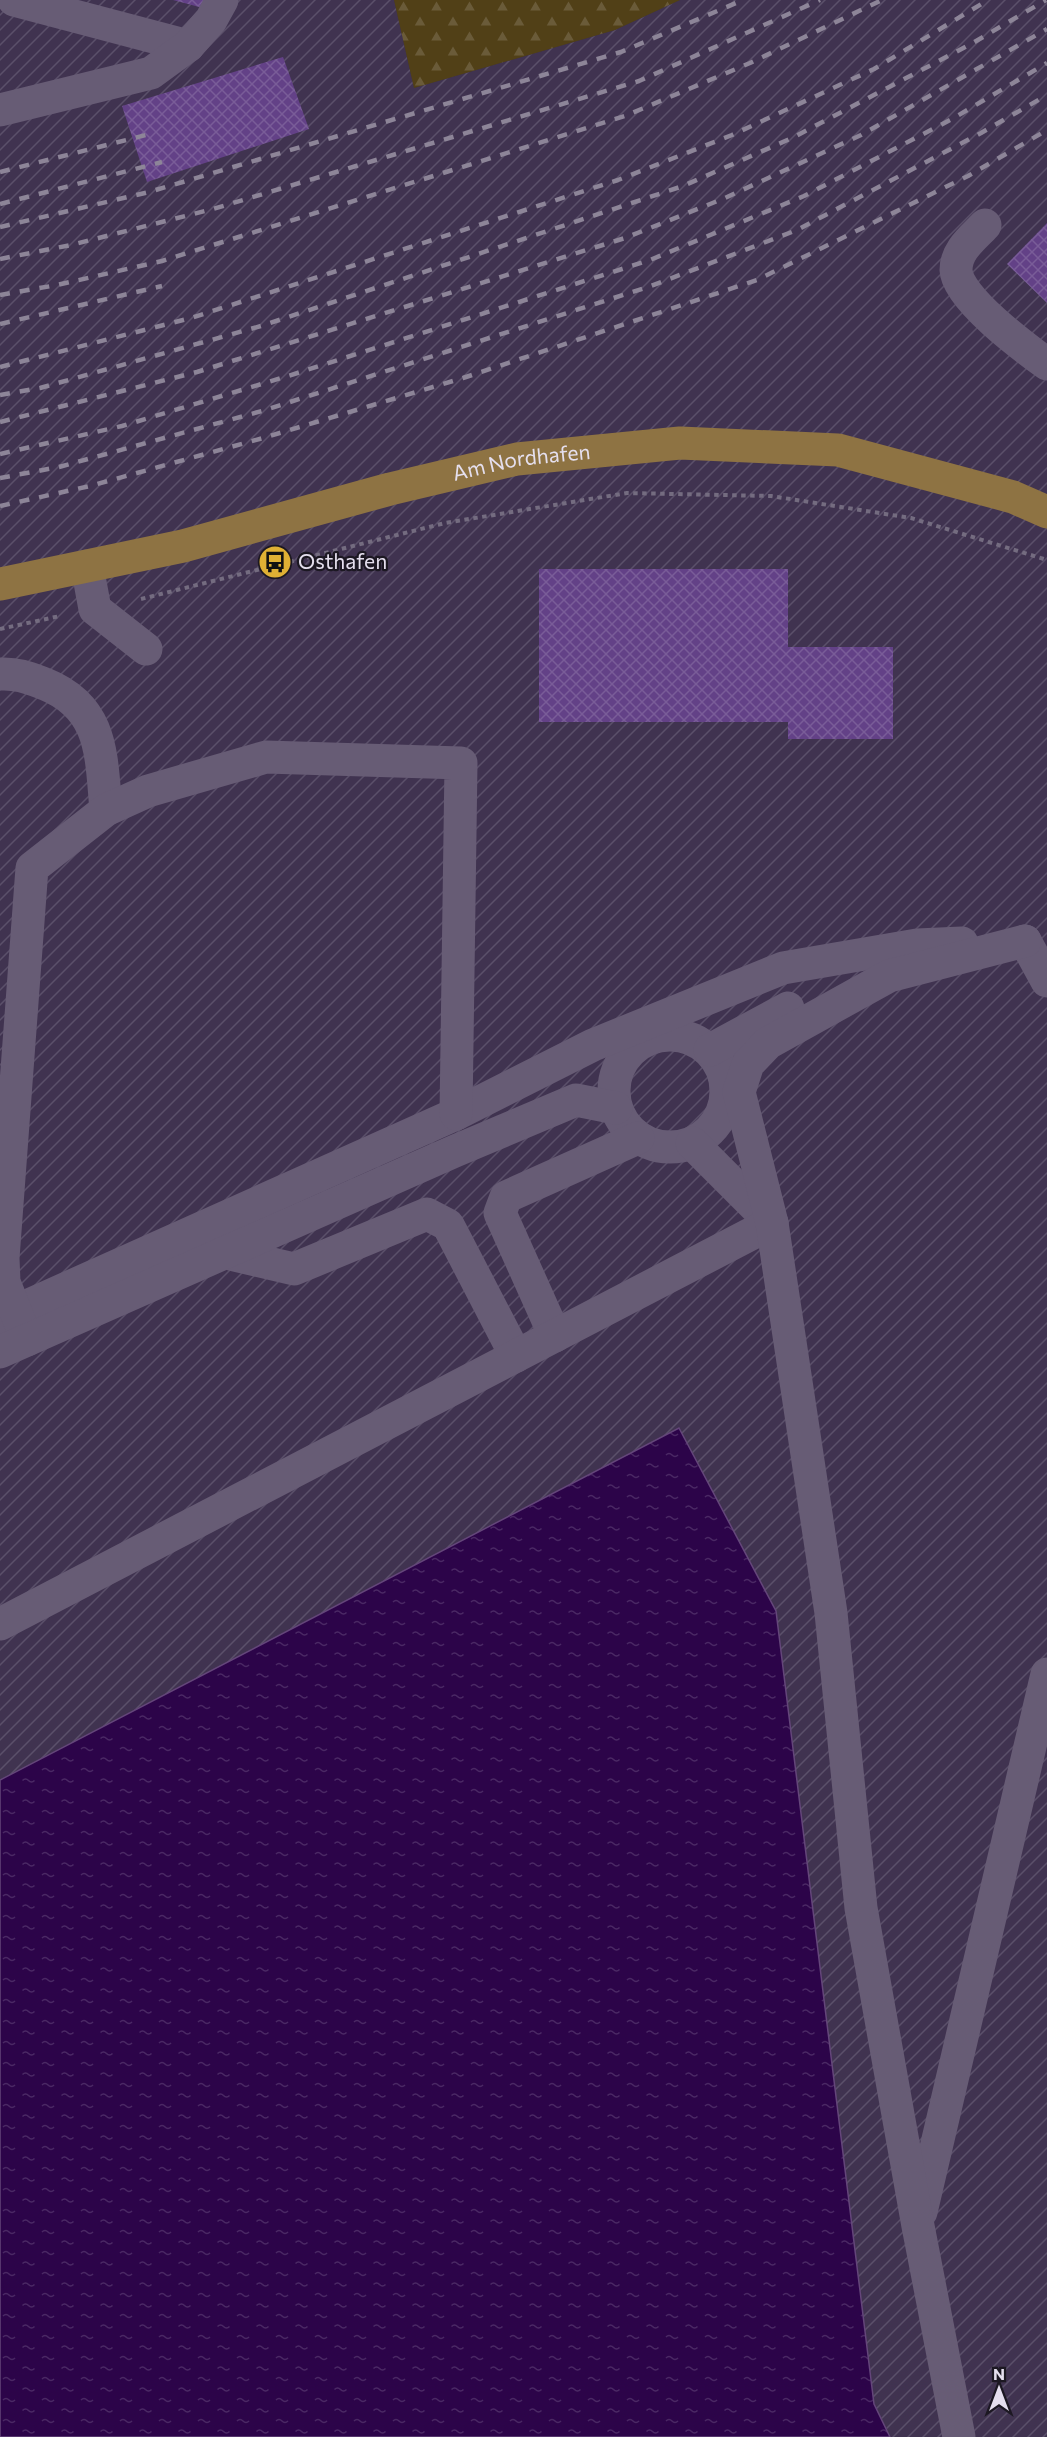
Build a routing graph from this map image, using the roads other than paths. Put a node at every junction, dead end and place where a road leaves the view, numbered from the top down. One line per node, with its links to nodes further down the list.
1 (14, 0): 3 (lane)
2 (222, 0): 3 (lane)
3 (189, 46): 4 (lane)
4 (0, 110)
5 (985, 225): 6 (lane)
6 (1047, 364)
7 (1047, 512): 8 (main road, Am Nordhafen)
8 (87, 566): 9 (main road, Am Nordhafen); 10 (lane)
9 (0, 584)
10 (146, 649)
11 (0, 674): 12 (lane)
12 (60, 690): 13 (lane); 14 (lane)
13 (0, 696)
14 (106, 810): 24 (lane); 30 (lane)
15 (1036, 943): 16 (lane); 17 (lane); 18 (lane)
16 (849, 955): 19 (lane); 22 (lane)
17 (889, 976): 20 (lane); 28 (lane)
18 (1047, 981)
19 (676, 1034): 20 (lane); 21 (lane)
20 (710, 1050): 25 (lane)
21 (617, 1071): 22 (lane); 23 (lane)
22 (488, 1098): 24 (lane)
23 (616, 1108): 26 (lane); 29 (lane)
24 (456, 1114): 30 (lane)
25 (719, 1119): 27 (lane); 28 (lane)
26 (638, 1138): 27 (lane); 31 (lane)
27 (692, 1143): 28 (lane)
28 (772, 1223): 31 (lane); 36 (lane)
29 (226, 1253): 32 (lane); 33 (lane)
30 (8, 1314): 32 (lane)
31 (555, 1336): 33 (lane)
32 (14, 1346)
33 (516, 1356): 34 (lane)
34 (0, 1624)
35 (1047, 1674): 36 (lane)
36 (918, 2226): 37 (lane)
37 (959, 2437)

